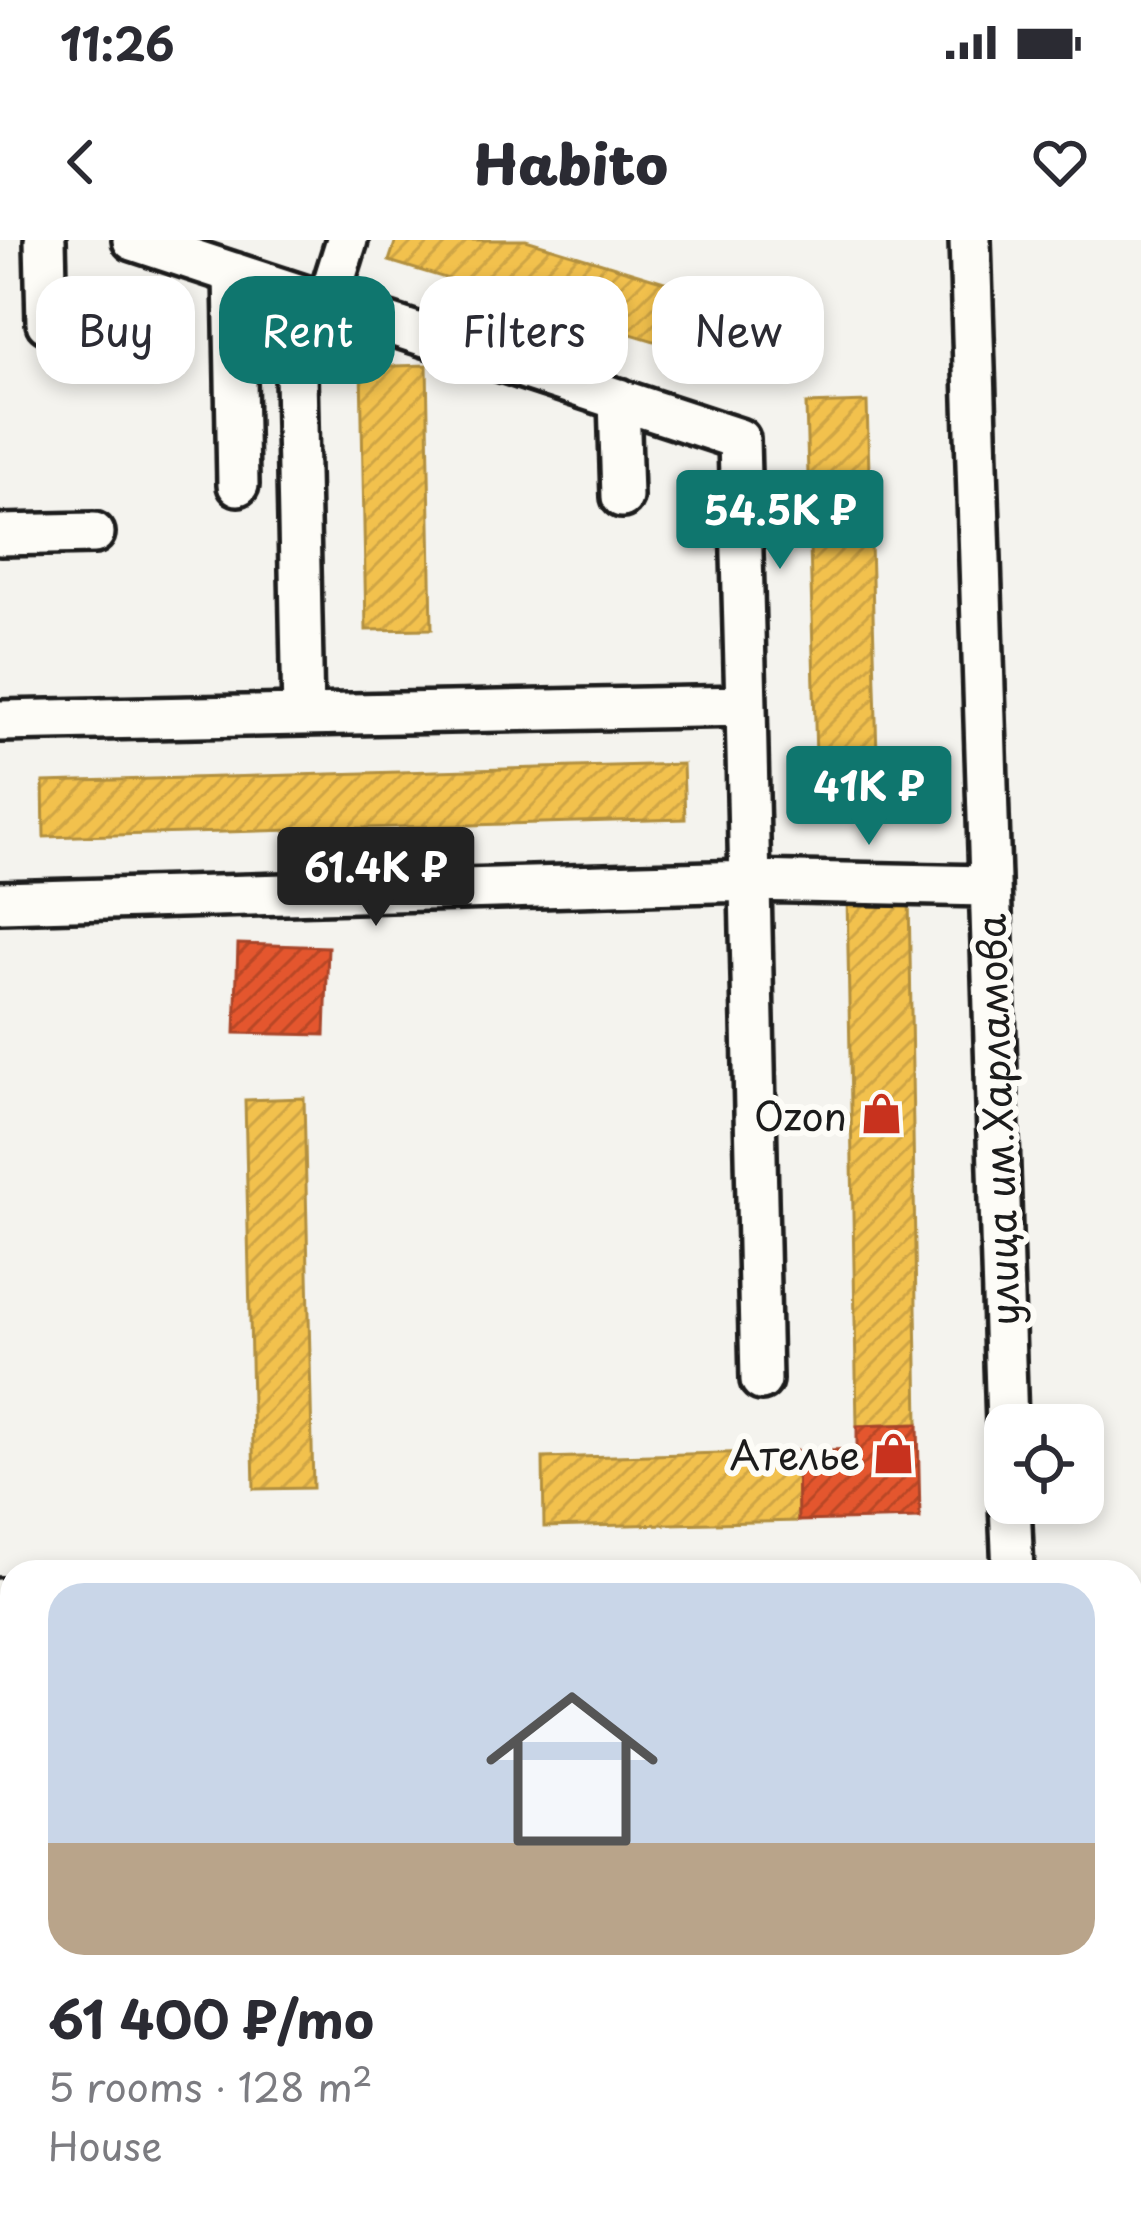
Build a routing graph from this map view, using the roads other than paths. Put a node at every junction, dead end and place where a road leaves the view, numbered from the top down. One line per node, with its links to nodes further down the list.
1 (45, 240): 6 (street)
2 (133, 240): 5 (street)
3 (347, 240): 8 (street)
4 (970, 240): 20 (street, улица им.Харламова)
5 (234, 273): 7 (street); 12 (street)
6 (45, 276)
7 (243, 276)
8 (336, 276)
9 (395, 326): 11 (street)
10 (296, 384): 17 (street)
11 (619, 399): 13 (street); 16 (street)
12 (238, 485)
13 (622, 497)
14 (94, 533): 15 (street)
15 (0, 536)
16 (746, 706): 17 (street); 19 (street)
17 (303, 715): 18 (street)
18 (0, 722)
19 (749, 881): 20 (street); 21 (street); 22 (street)
20 (987, 886): 23 (street, улица им.Харламова)
21 (0, 902)
22 (761, 1380)
23 (1006, 1404)
24 (1011, 1524): 25 (street)
25 (1012, 1560)

